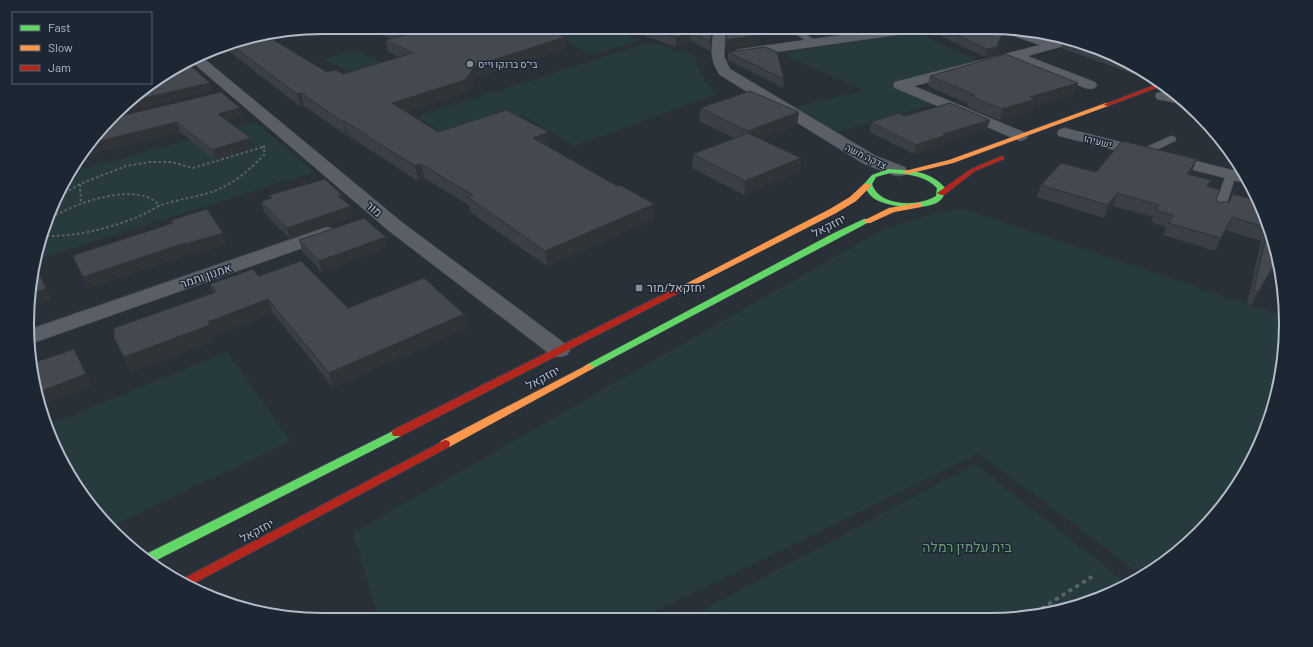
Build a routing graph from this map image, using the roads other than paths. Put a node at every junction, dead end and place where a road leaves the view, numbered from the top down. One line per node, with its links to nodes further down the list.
1 (719, 34): 8 (street)
2 (801, 34): 5 (lane)
3 (877, 34): 5 (street)
4 (1026, 36): 7 (street)
5 (815, 43): 8 (street)
6 (1060, 43): 7 (street)
7 (1053, 45): 9 (street)
8 (717, 52): 16 (street, צדקה משה)
9 (1013, 55): 11 (street); 15 (street)
10 (199, 62): 27 (street, מור)
11 (1090, 85)
12 (1162, 93): 15 (street)
13 (1082, 126): 14 (street)
14 (1061, 134): 18 (street, ישעיהו)
15 (1020, 136): 20 (street)
16 (834, 139): 20 (street, צדקה משה); 23 (street, צדקה משה)
17 (1171, 139): 18 (lane)
18 (1142, 153): 21 (street, ישעיהו)
19 (1010, 155): 24 (street)
20 (903, 171): 23 (street, יחזקאל); 24 (street)
21 (1231, 175): 22 (street, ישעיהו); 26 (lane)
22 (1239, 177)
23 (867, 183): 25 (street); 29 (street, יחזקאל)
24 (941, 193): 25 (street)
25 (918, 205): 31 (street, יחזקאל)
26 (1218, 212)
27 (381, 215): 28 (street, אמנון ותמר); 29 (street, מור)
28 (35, 335)
29 (559, 350): 30 (street, יחזקאל)
30 (152, 557)
31 (190, 580)

